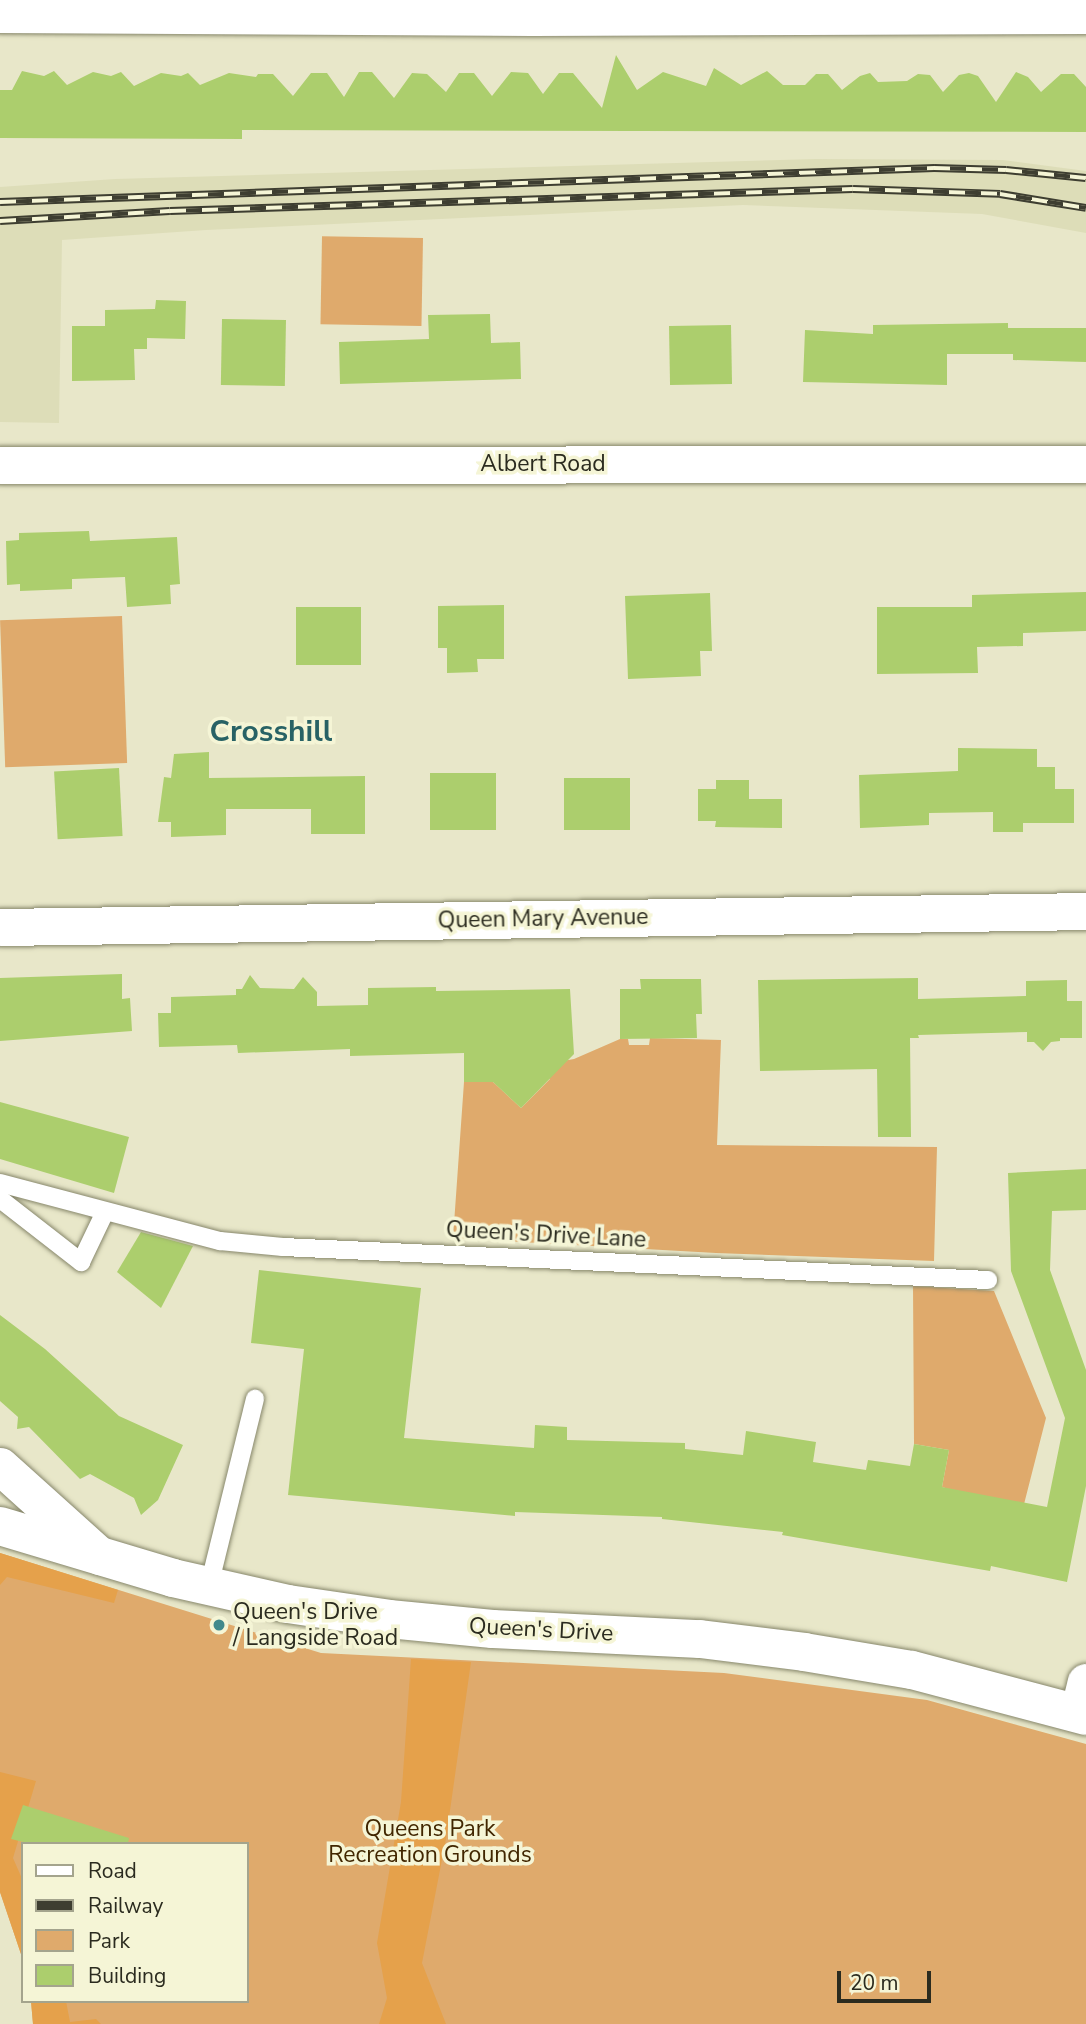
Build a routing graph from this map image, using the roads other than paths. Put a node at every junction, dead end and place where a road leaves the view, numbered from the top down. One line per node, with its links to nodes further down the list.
1 (153, 8): 3 (street); 4 (street)
2 (888, 8): 3 (street); 5 (street)
3 (532, 9)
4 (0, 14)
5 (1086, 15)
6 (1086, 464): 7 (street, Albert Road)
7 (0, 465)
8 (1086, 911): 9 (street, Queen Mary Avenue)
9 (0, 927)
10 (0, 1183): 12 (lane, Queen's Drive Lane)
11 (0, 1199): 12 (lane)
12 (105, 1212): 13 (lane, Queen's Drive Lane)
13 (988, 1280)
14 (255, 1399): 18 (lane)
15 (0, 1466): 17 (street)
16 (0, 1526): 17 (street, Queen's Drive)
17 (100, 1556): 18 (street, Queen's Drive)
18 (209, 1586): 19 (street, Queen's Drive)
19 (1083, 1704)

